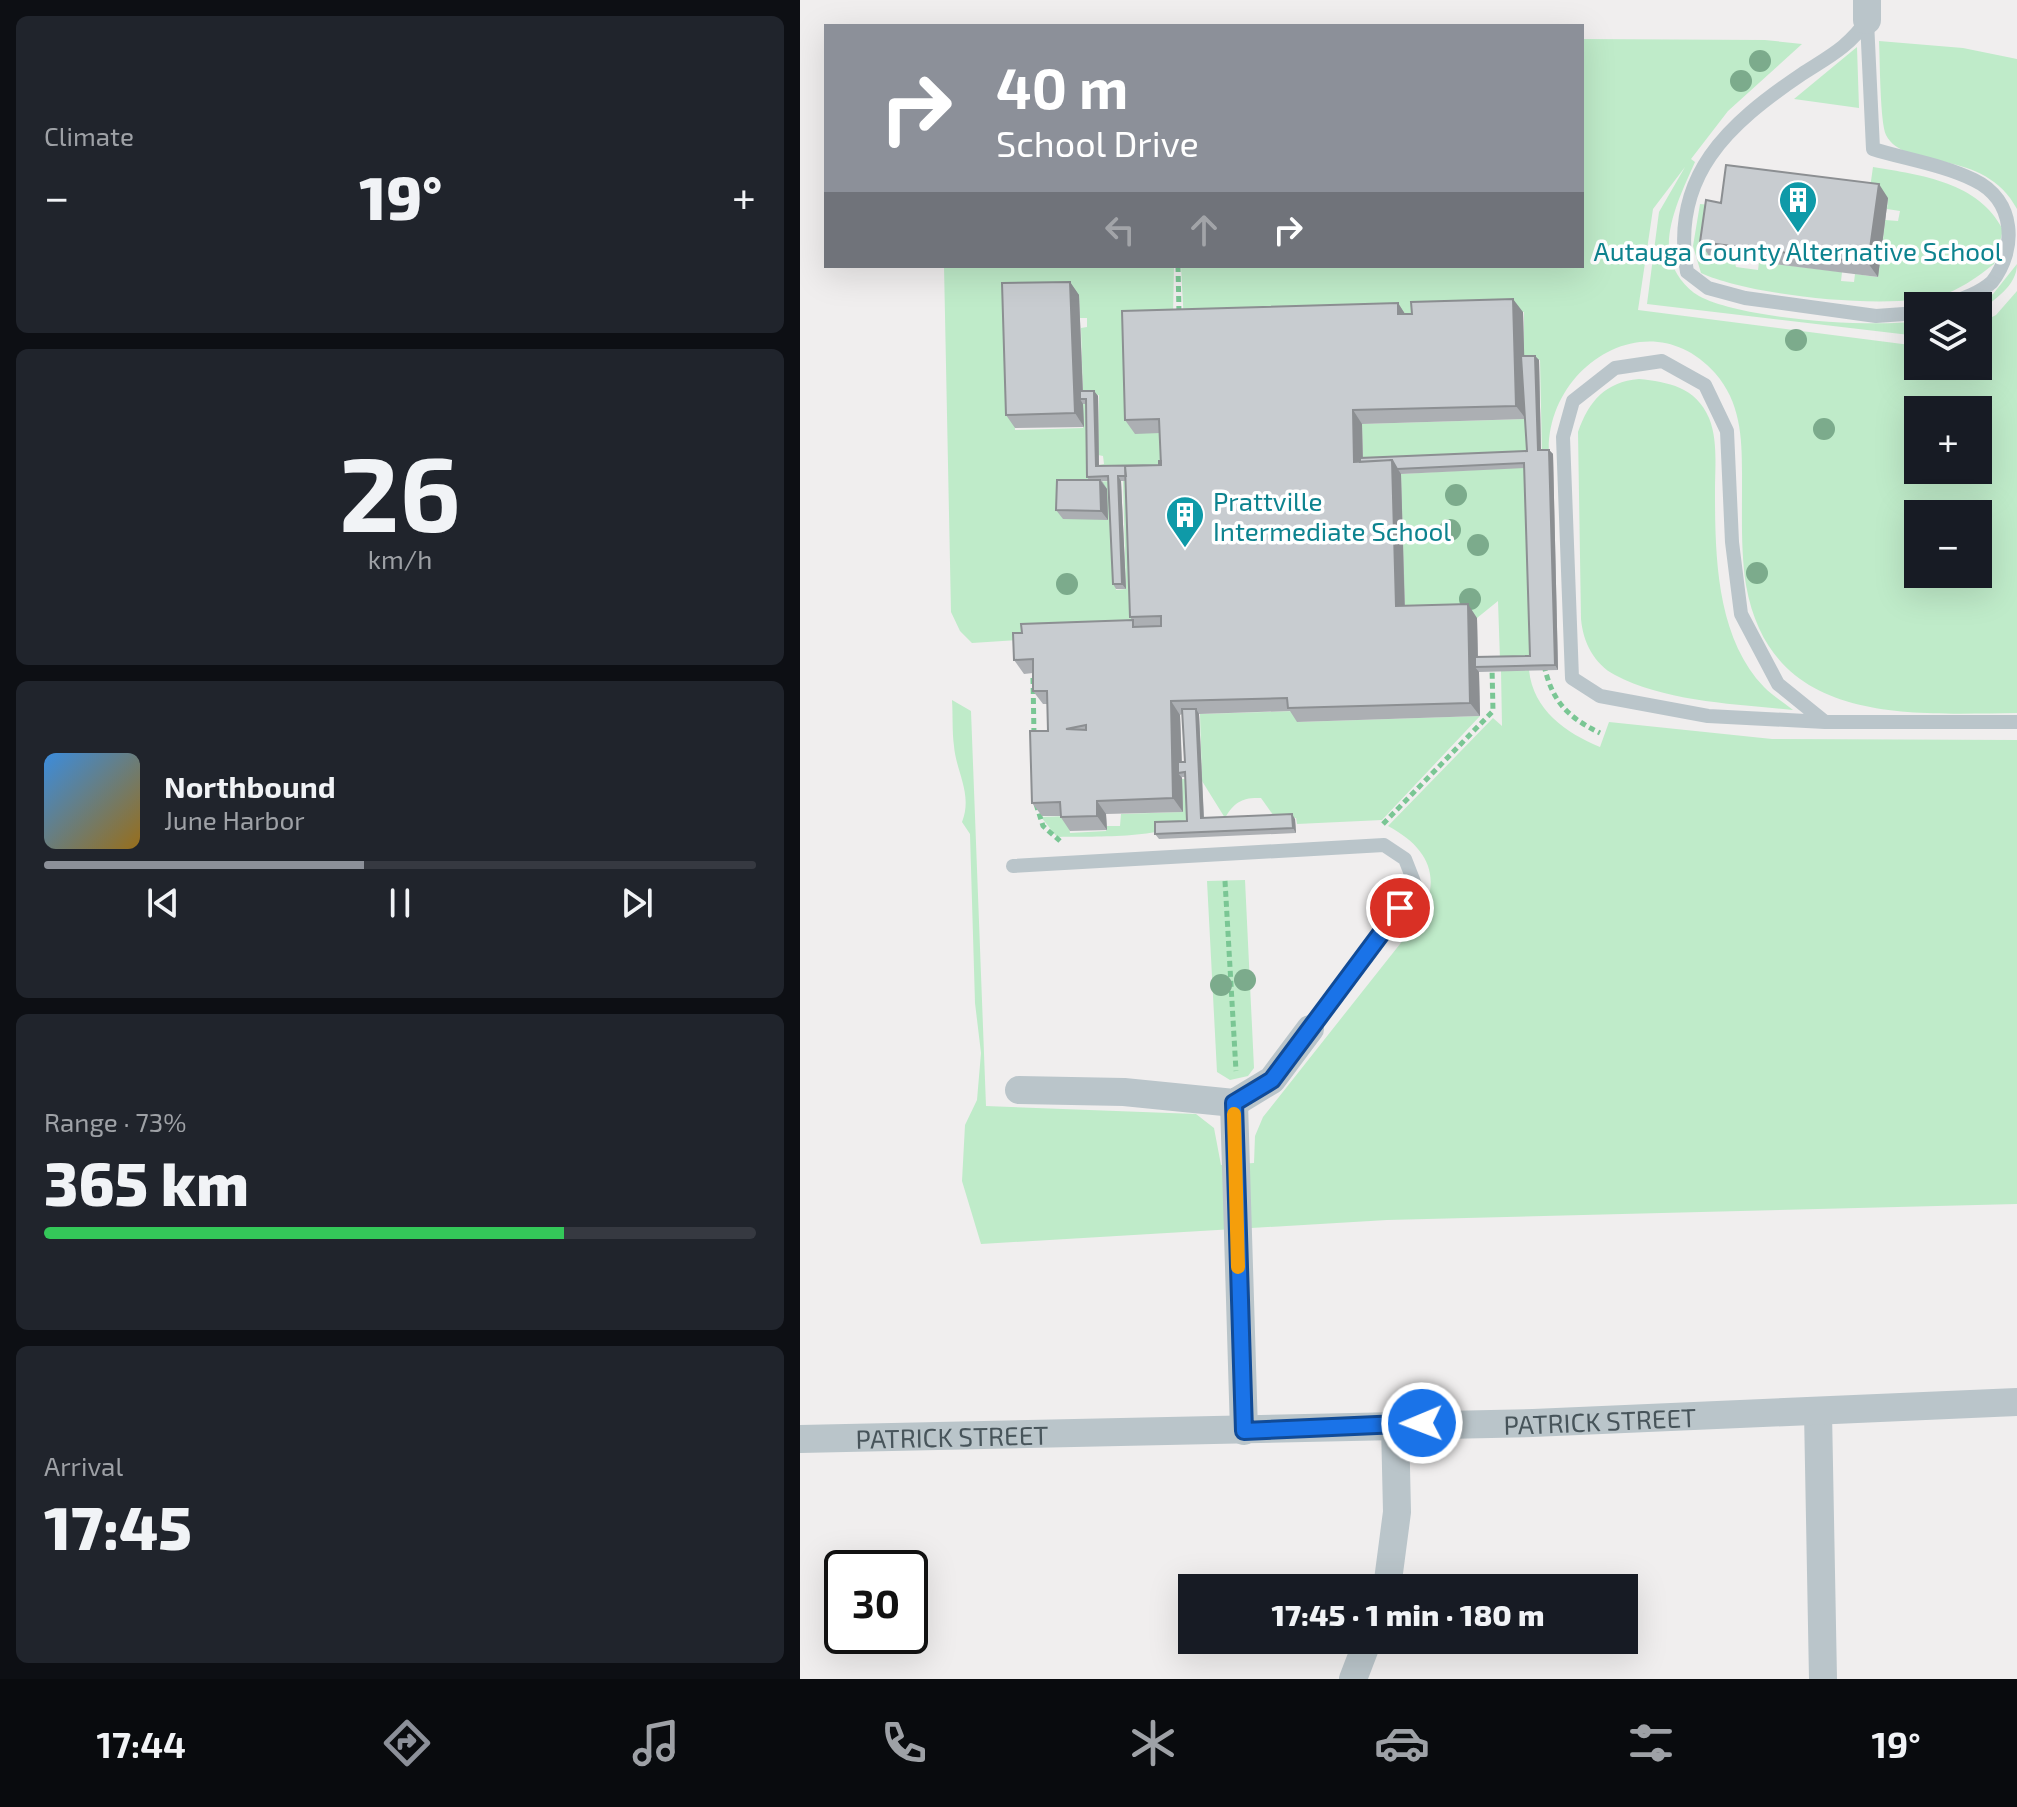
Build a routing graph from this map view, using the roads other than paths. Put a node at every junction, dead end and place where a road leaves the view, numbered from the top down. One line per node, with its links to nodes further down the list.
1 (1867, 10): 2 (lane); 3 (lane)
2 (1973, 292)
3 (1904, 314)
4 (1825, 722): 4 (lane); 5 (lane)
5 (2017, 722)
6 (1013, 866): 7 (lane)
7 (1310, 1029): 9 (street)
8 (1019, 1090): 9 (street)
9 (1235, 1090): 13 (street)
10 (2017, 1402): 11 (street, PATRICK STREET)
11 (1818, 1412): 12 (street, PATRICK STREET); 18 (street)
12 (1395, 1424): 13 (street, PATRICK STREET); 15 (street)
13 (1244, 1431): 14 (street, PATRICK STREET)
14 (800, 1439)
15 (1389, 1574)
16 (1363, 1654): 17 (street)
17 (1353, 1679)
18 (1823, 1679)

